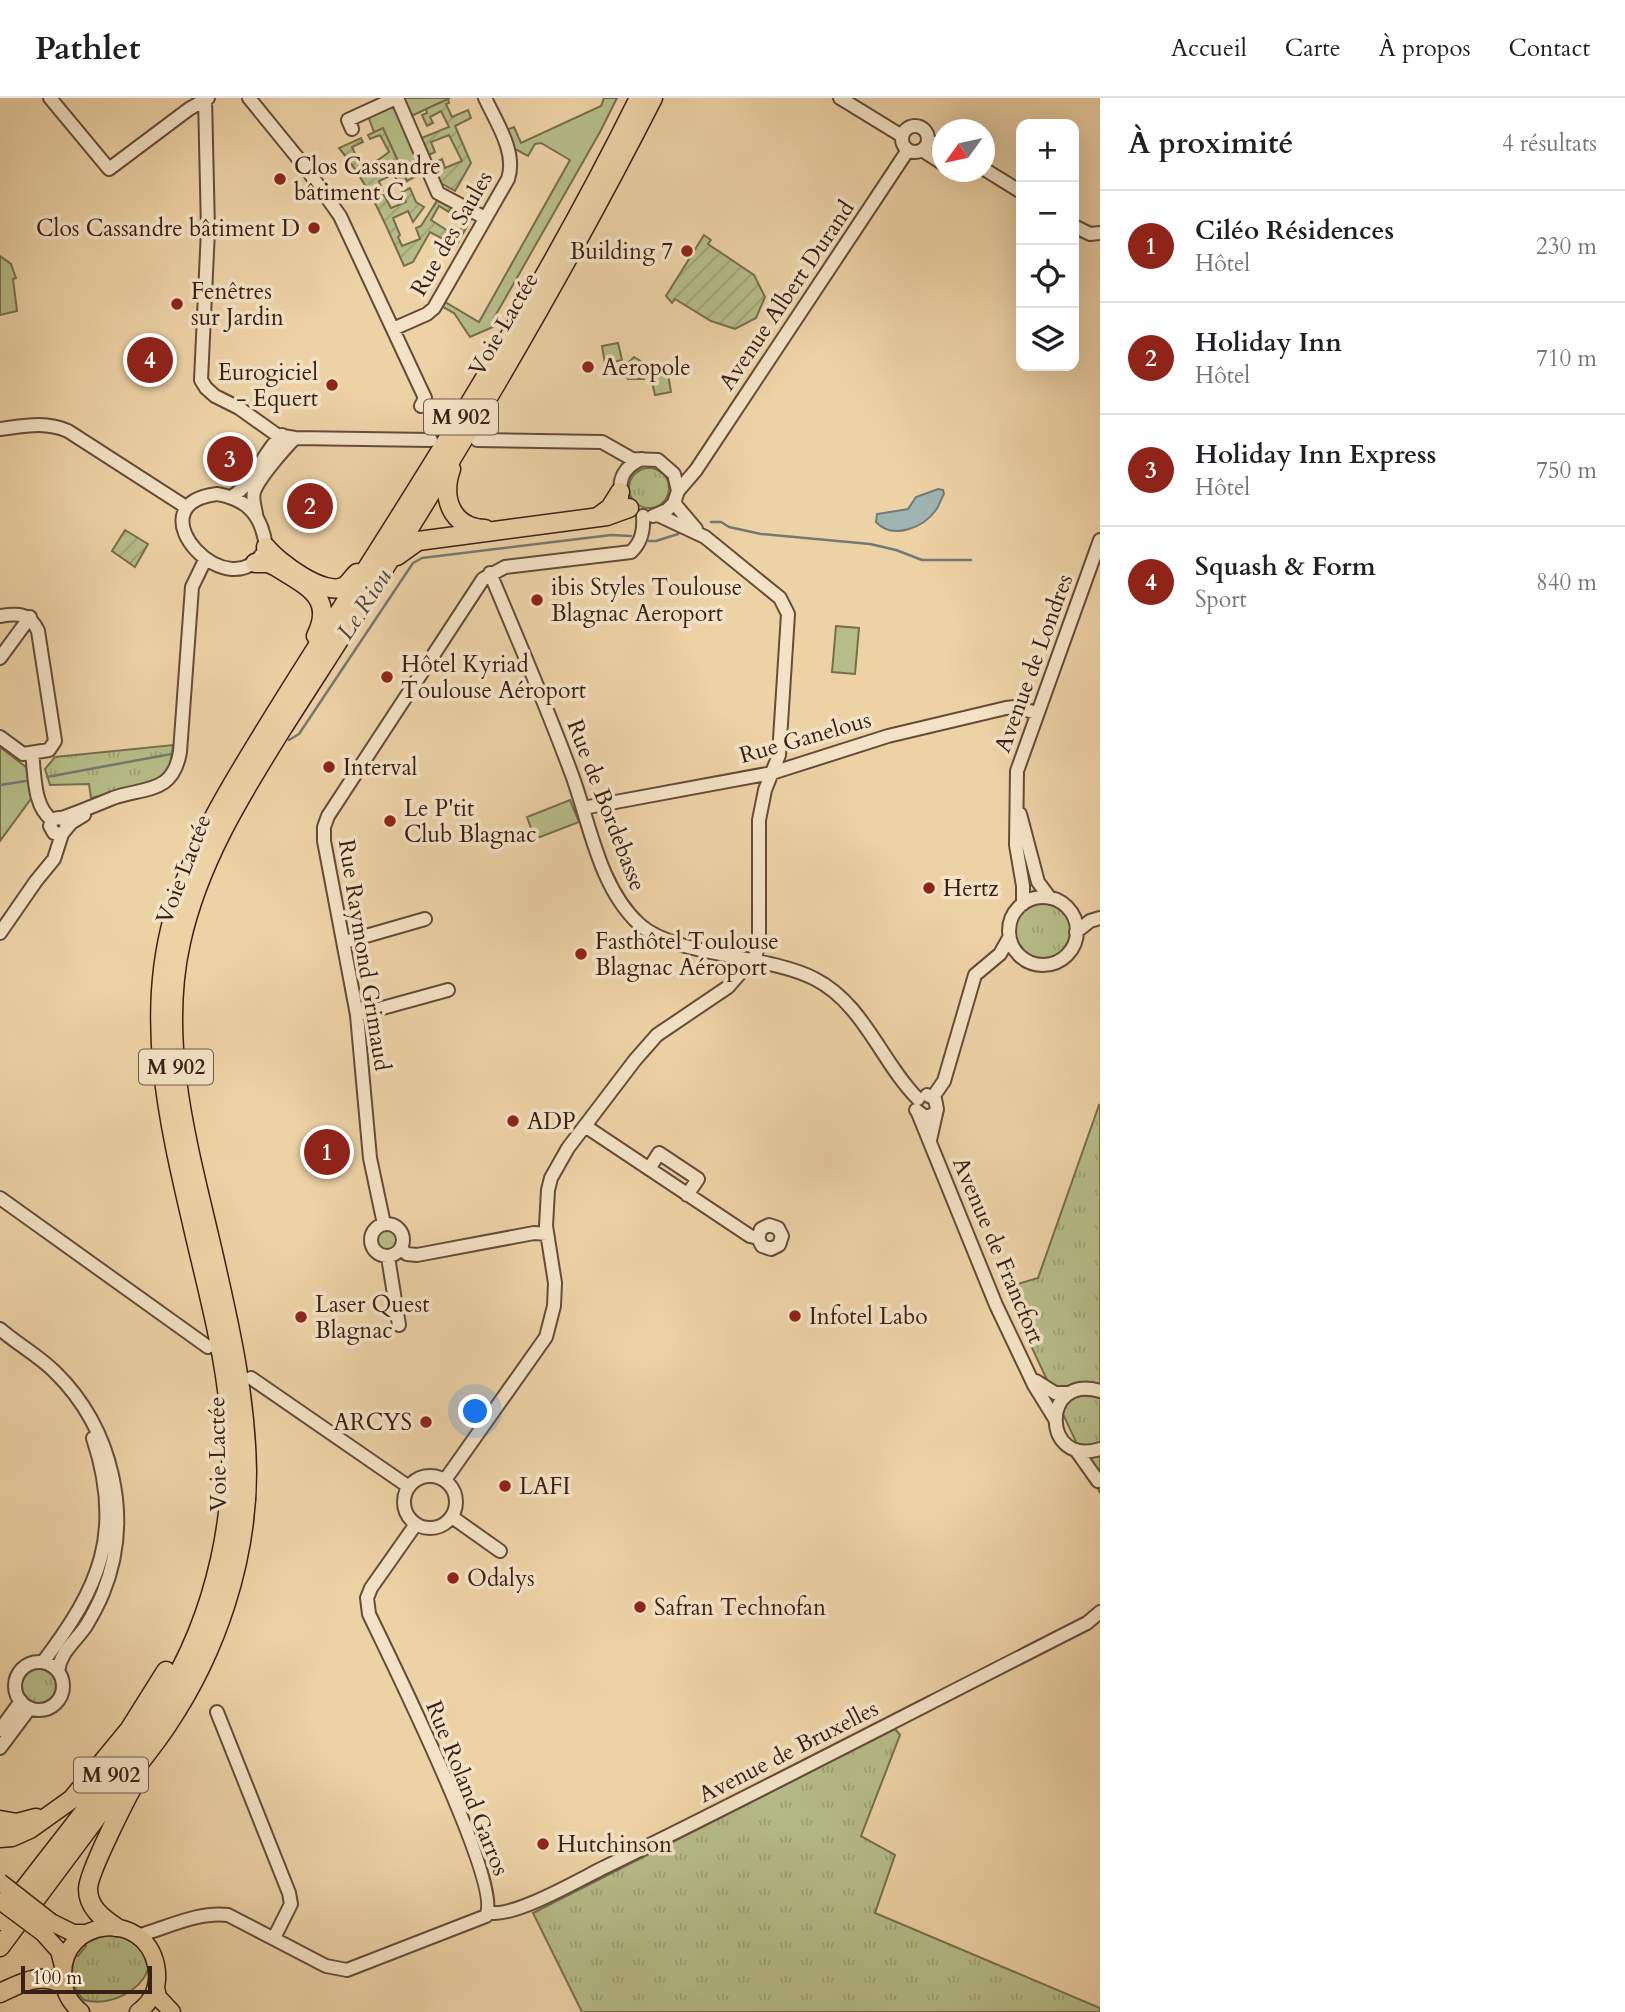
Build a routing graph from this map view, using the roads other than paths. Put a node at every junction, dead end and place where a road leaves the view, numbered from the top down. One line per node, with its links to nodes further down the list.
1 (50, 98): 2 (street)
2 (206, 98): 21 (street)
3 (249, 98): 20 (street)
4 (396, 98): 9 (street); 17 (street)
5 (485, 98): 17 (street, Rue des Saules)
6 (639, 98): 41 (highway, Voie Lactée / M 902)
7 (653, 98): 27 (highway, Voie Lactée / M 902)
8 (840, 98): 10 (street)
9 (352, 129)
10 (902, 136): 11 (street); 13 (street)
11 (925, 146): 12 (street); 13 (street); 14 (street)
12 (932, 146)
13 (908, 150): 31 (street, Avenue Albert Durand)
14 (932, 153)
15 (995, 175): 16 (street)
16 (1016, 189)
17 (485, 218): 20 (street, Rue des Saules)
18 (1079, 228): 19 (street)
19 (1100, 233)
20 (393, 329): 23 (street)
21 (201, 372): 22 (street); 25 (street)
22 (228, 404): 25 (street); 29 (street)
23 (421, 406)
24 (0, 429): 36 (street)
25 (292, 437): 26 (street); 29 (street); 38 (street)
26 (431, 440)
27 (470, 441): 28 (street); 42 (highway); 47 (highway, Voie Lactée / M 902)
28 (590, 442): 30 (street); 33 (street)
29 (271, 447): 34 (street)
30 (642, 459): 32 (street); 33 (street)
31 (700, 464): 32 (street); 35 (street, Avenue Albert Durand)
32 (670, 468): 35 (street)
33 (622, 483): 37 (street); 40 (highway)
34 (232, 497): 36 (street); 38 (street)
35 (676, 497): 39 (street); 43 (street)
36 (186, 507): 46 (street)
37 (636, 512): 39 (street); 40 (highway); 49 (street)
38 (256, 515): 45 (street)
39 (658, 515): 43 (street)
40 (599, 516): 42 (highway)
41 (394, 527): 45 (highway); 54 (highway, Voie Lactée / M 902)
42 (503, 529): 47 (highway)
43 (698, 532): 57 (street)
44 (1100, 541): 53 (street, Avenue de Londres)
45 (266, 547): 48 (street)
46 (205, 560): 48 (street); 60 (street)
47 (388, 562): 117 (highway, Voie Lactée / M 902)
48 (255, 563): 54 (highway)
49 (490, 573): 59 (street, Rue de Bordebasse); 68 (street, Rue Raymond Grimaud)
50 (0, 616): 51 (street)
51 (30, 618): 52 (street); 56 (street)
52 (0, 658)
53 (1037, 713): 57 (street, Rue Ganelous); 58 (street, Avenue de Londres)
54 (268, 725): 104 (highway, Voie Lactée / M 902)
55 (0, 737): 56 (street)
56 (32, 753): 60 (street)
57 (772, 773): 59 (street, Rue Ganelous); 71 (street)
58 (1016, 802): 61 (street, Avenue de Londres); 62 (street, Avenue de Londres)
59 (583, 807): 71 (street, Rue de Bordebasse)
60 (60, 826): 66 (street)
61 (1050, 898): 62 (street); 65 (street)
62 (1023, 904): 67 (street)
63 (1100, 918): 65 (street)
64 (425, 919): 68 (street)
65 (1076, 932): 70 (street)
66 (0, 933)
67 (1009, 938): 69 (street); 70 (street)
68 (345, 942): 73 (street, Rue Raymond Grimaud)
69 (1000, 954): 70 (street); 74 (street)
70 (1019, 956)
71 (751, 959): 75 (street, Rue de Bordebasse); 78 (street)
72 (448, 990): 73 (street)
73 (357, 1014): 83 (street, Rue Raymond Grimaud)
74 (933, 1097): 75 (street); 76 (street)
75 (918, 1099): 77 (street)
76 (936, 1112): 77 (street); 79 (street, Avenue de Francfort)
77 (918, 1113): 79 (street, Avenue de Francfort)
78 (585, 1126): 80 (street); 84 (street)
79 (930, 1142): 92 (street, Avenue de Francfort)
80 (649, 1168): 81 (street); 81 (street)
81 (687, 1195): 85 (street)
82 (0, 1198): 91 (street)
83 (384, 1224): 86 (street); 87 (street)
84 (547, 1234): 86 (street); 100 (street)
85 (758, 1238)
86 (401, 1249): 87 (street)
87 (388, 1257): 88 (street)
88 (400, 1325)
89 (0, 1329): 103 (street)
90 (0, 1336): 99 (street)
91 (208, 1347)
92 (1030, 1375): 95 (street); 96 (street)
93 (251, 1378): 102 (street)
94 (1100, 1391): 95 (street)
95 (1070, 1393): 96 (street)
96 (1055, 1419): 98 (street)
97 (1100, 1449): 98 (street); 101 (street)
98 (1076, 1450): 101 (street)
99 (104, 1478): 103 (street); 107 (street)
100 (445, 1480): 102 (street); 105 (street)
101 (1099, 1483)
102 (409, 1487): 106 (street)
103 (118, 1499): 109 (street)
104 (229, 1507): 118 (highway); 124 (highway, Voie Lactée / M 902)
105 (452, 1517): 106 (street); 108 (street)
106 (416, 1524): 123 (street, Rue Roland Garros)
107 (106, 1538): 109 (street); 111 (street)
108 (500, 1551)
109 (114, 1553): 112 (street)
110 (1100, 1612): 123 (street, Avenue de Bruxelles)
111 (43, 1662): 112 (street); 113 (street)
112 (58, 1671): 113 (street)
113 (25, 1705): 115 (street); 116 (street)
114 (217, 1712): 130 (street)
115 (0, 1730)
116 (0, 1748)
117 (146, 1752): 126 (highway); 131 (highway, Voie Lactée / M 902)
118 (46, 1816): 119 (highway); 120 (highway)
119 (0, 1820)
120 (0, 1838)
121 (0, 1882): 125 (main road, bridge)
122 (0, 1901): 125 (main road, bridge)
123 (488, 1912): 130 (street, Rue Roland Garros)
124 (0, 1921)
125 (47, 1927): 128 (main road); 133 (main road)
126 (116, 1927): 128 (main road); 129 (main road)
127 (168, 1927): 129 (street, Rue Roland Garros); 130 (street, Rue Roland Garros); 132 (street)
128 (86, 1933): 133 (main road)
129 (137, 1936): 132 (main road)
130 (274, 1938)
131 (0, 1947)
132 (153, 1955): 135 (main road)
133 (63, 1966): 134 (main road)
134 (63, 1984): 136 (highway); 137 (main road)
135 (156, 1987): 138 (main road); 139 (main road)
136 (0, 1993)
137 (81, 2012)
138 (138, 2012)
139 (172, 2012)

